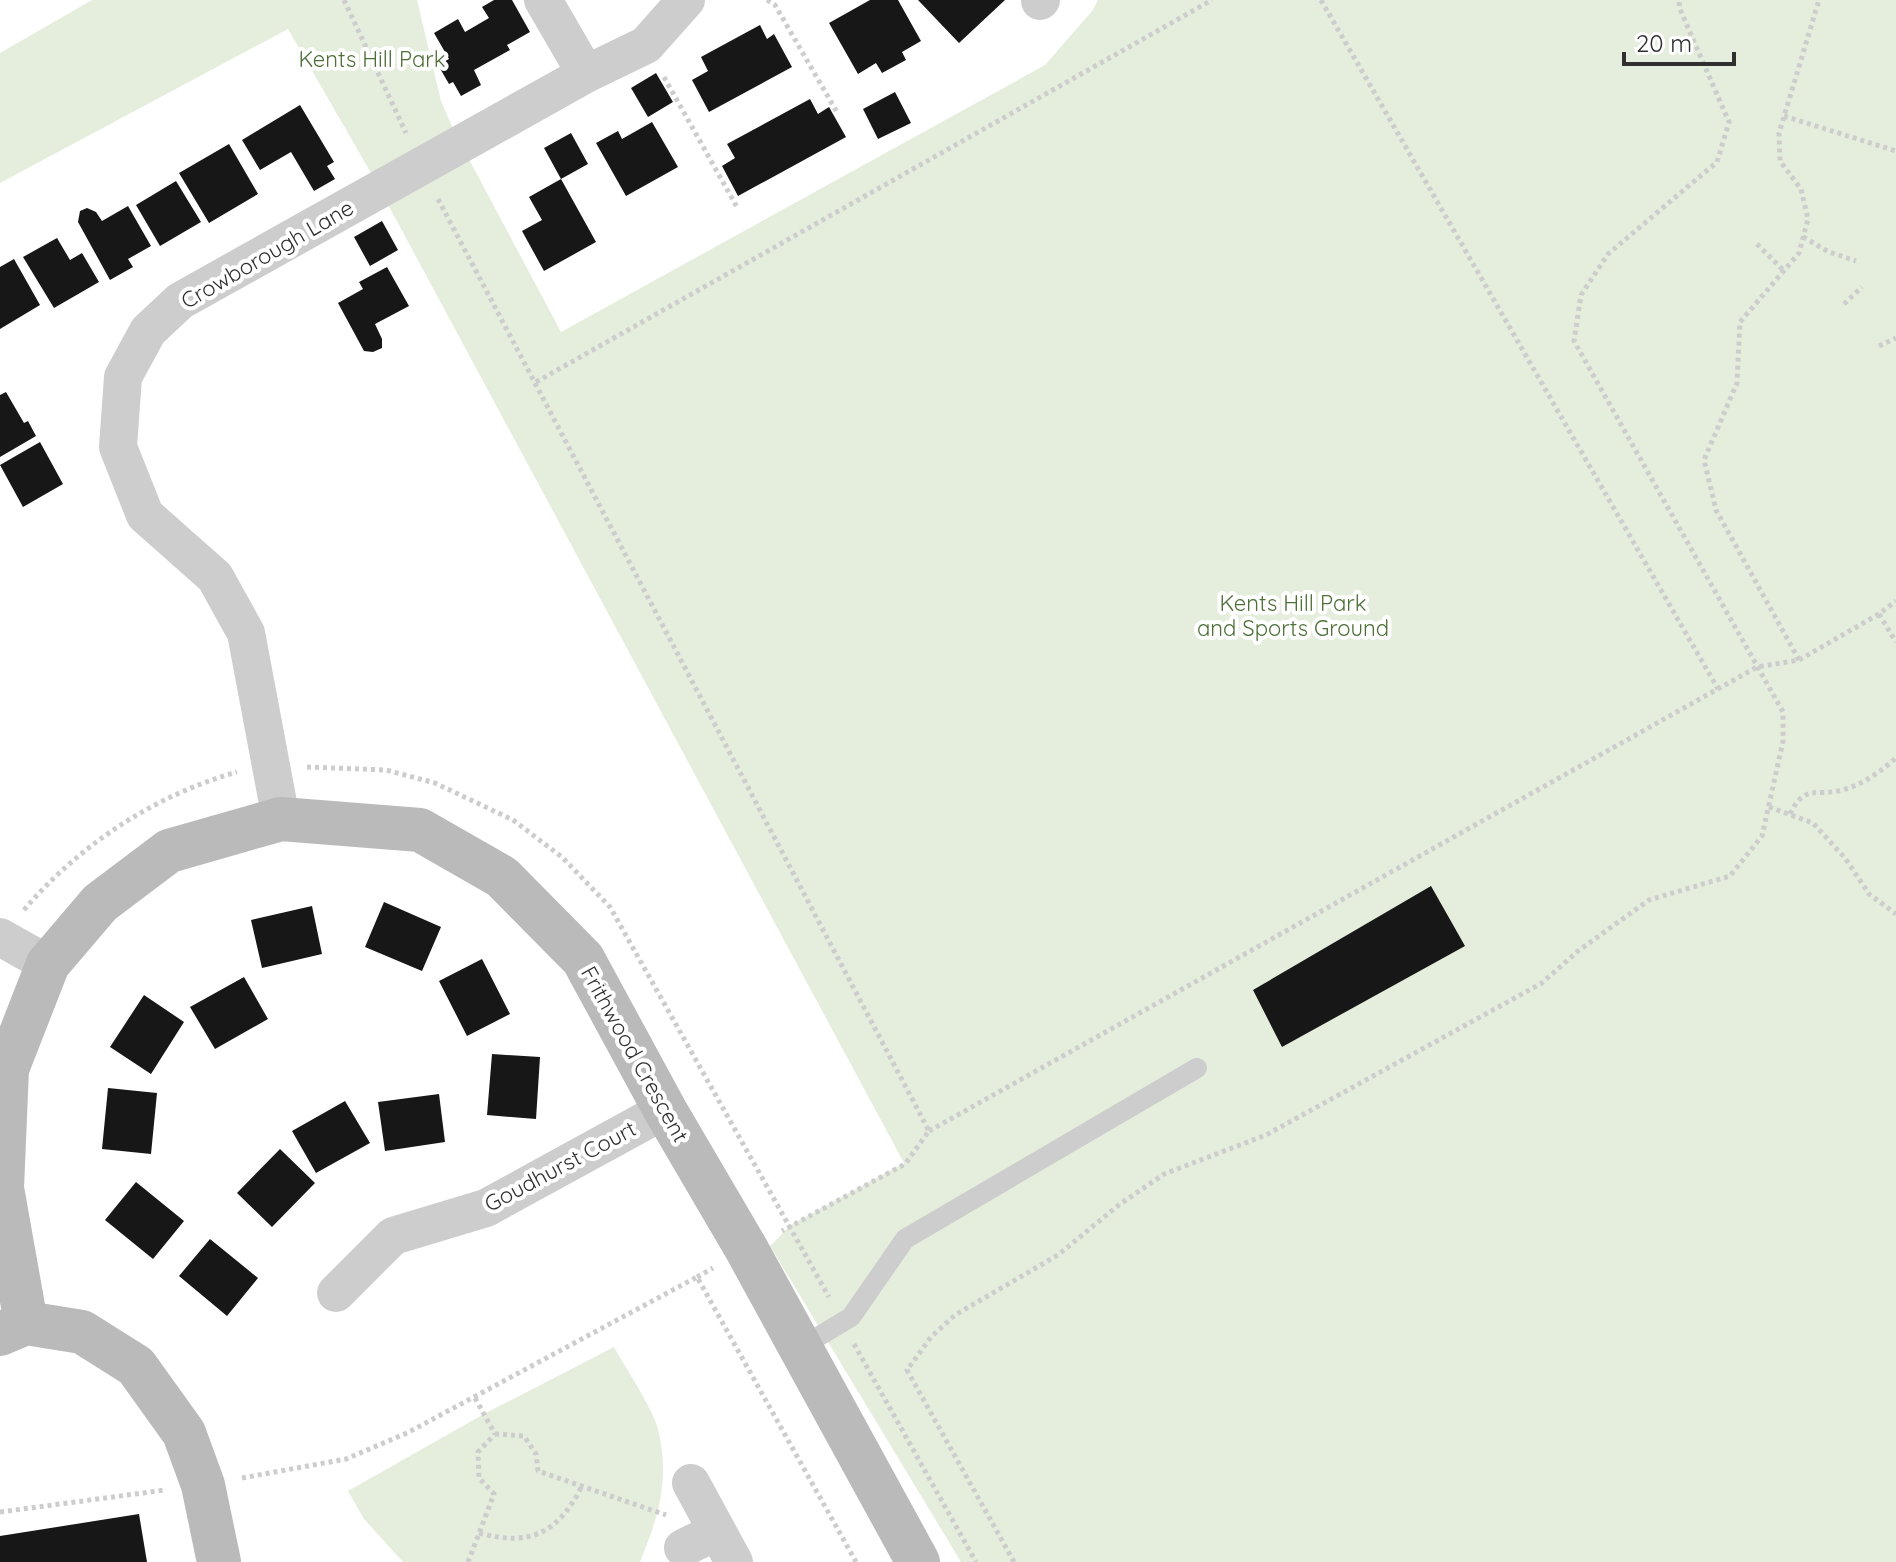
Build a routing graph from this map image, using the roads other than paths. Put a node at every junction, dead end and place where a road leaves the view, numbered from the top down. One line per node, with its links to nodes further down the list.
1 (543, 0): 3 (street)
2 (686, 0): 3 (street, Crowborough Lane)
3 (586, 74): 4 (street, Crowborough Lane)
4 (281, 819): 6 (street, Frithwood Crescent); 8 (street, Frithwood Crescent)
5 (0, 937): 6 (street)
6 (48, 964): 10 (street, Frithwood Crescent)
7 (1197, 1068): 11 (lane)
8 (665, 1110): 9 (street, Goudhurst Court); 11 (street, Frithwood Crescent)
9 (336, 1293)
10 (13, 1328): 14 (street, Frithwood Crescent)
11 (801, 1347): 15 (street, Frithwood Crescent)
12 (691, 1483): 13 (street)
13 (711, 1547)
14 (219, 1562)
15 (918, 1562)

